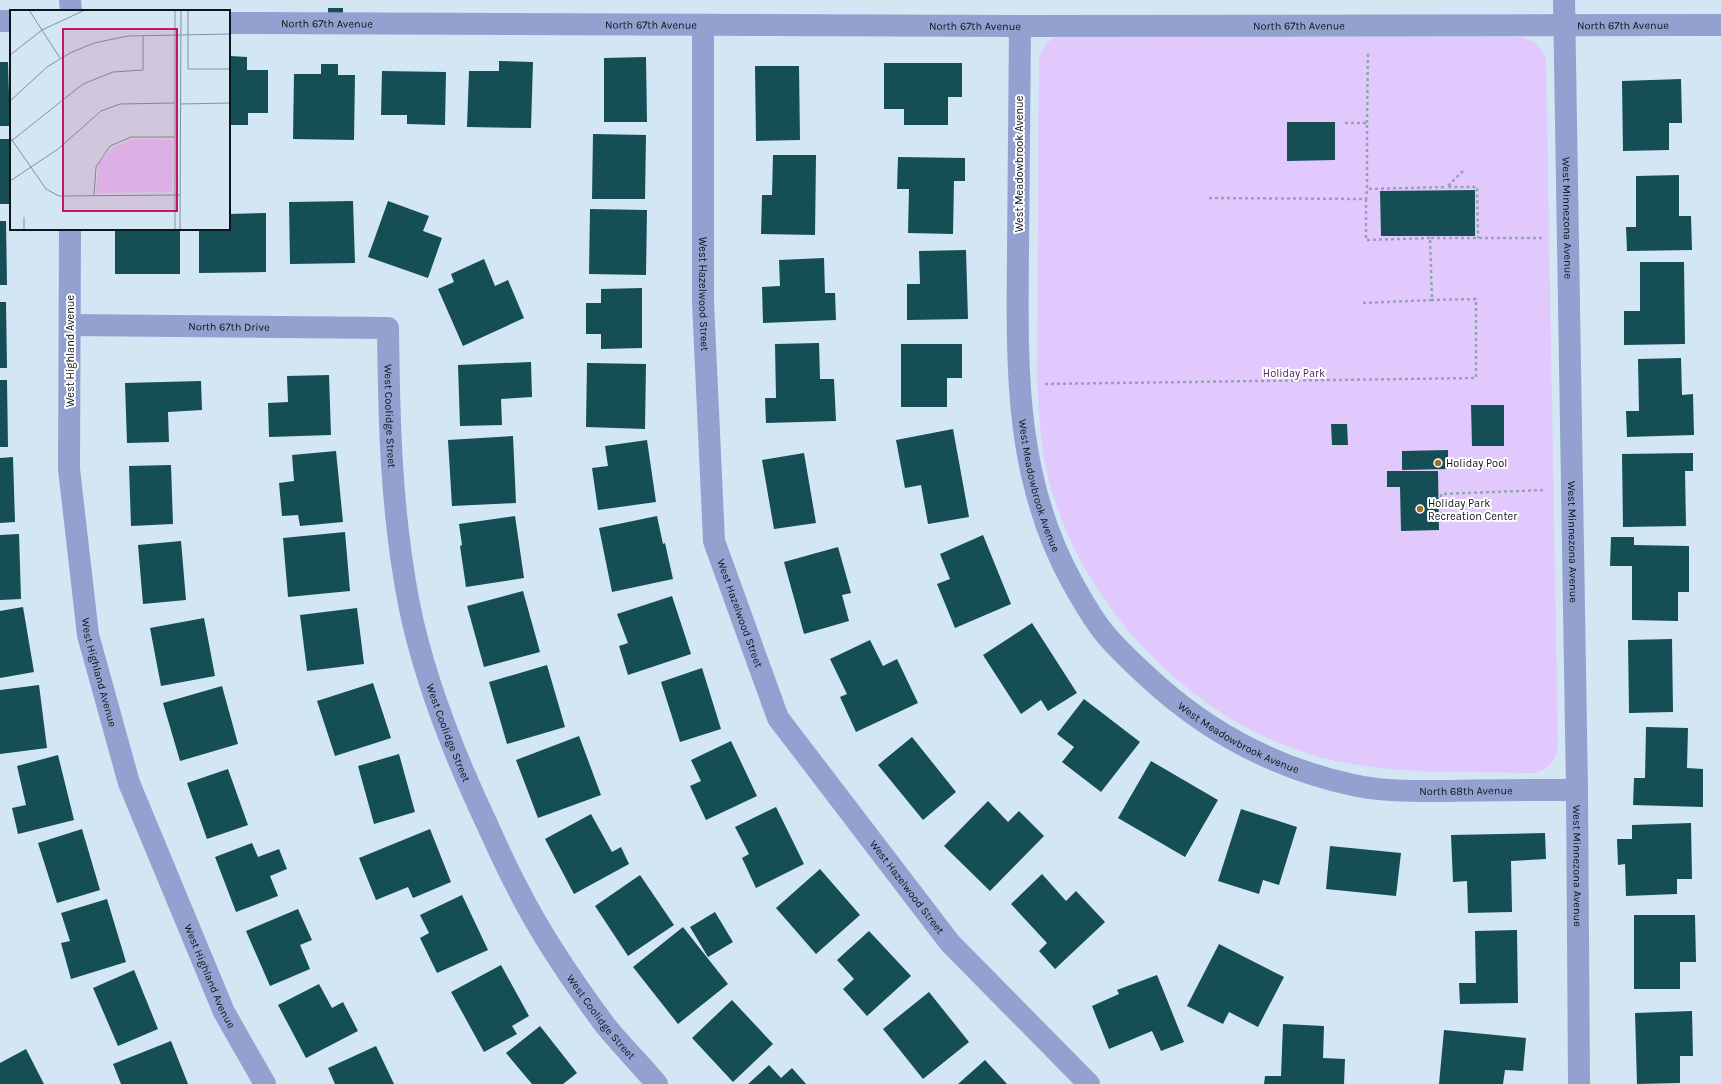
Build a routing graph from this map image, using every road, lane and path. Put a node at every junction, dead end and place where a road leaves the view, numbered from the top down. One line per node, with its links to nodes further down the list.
1 (70, 0): 3 (street)
2 (1564, 0): 8 (street, West Minnezona Avenue)
3 (71, 10)
4 (230, 23): 5 (street, North 67th Avenue)
5 (703, 25): 7 (street, North 67th Avenue); 32 (street, West Hazelwood Street)
6 (1721, 25): 8 (street, North 67th Avenue)
7 (1020, 26): 8 (street, North 67th Avenue); 28 (street, West Meadowbrook Avenue)
8 (1564, 26): 29 (street, West Minnezona Avenue)
9 (1368, 49): 11 (path)
10 (1345, 123): 11 (path)
11 (1367, 123): 14 (path)
12 (1463, 171): 13 (path)
13 (1447, 187): 14 (path); 19 (path)
14 (1367, 189): 16 (path)
15 (1209, 198): 16 (path)
16 (1366, 199): 18 (path)
17 (70, 230): 23 (street, West Highland Avenue)
18 (1430, 238): 19 (path); 21 (path)
19 (1478, 238): 20 (path)
20 (1545, 238)
21 (1432, 300): 22 (path); 25 (path)
22 (1363, 303)
23 (70, 325): 24 (street, North 67th Drive); 30 (street, West Highland Avenue)
24 (388, 328): 31 (street, West Coolidge Street)
25 (1042, 384)
26 (1549, 490): 27 (path)
27 (1442, 514)
28 (1354, 786): 29 (street, North 68th Avenue)
29 (1577, 790): 33 (street, West Minnezona Avenue)
30 (265, 1084)
31 (657, 1084)
32 (1089, 1084)
33 (1579, 1084)

